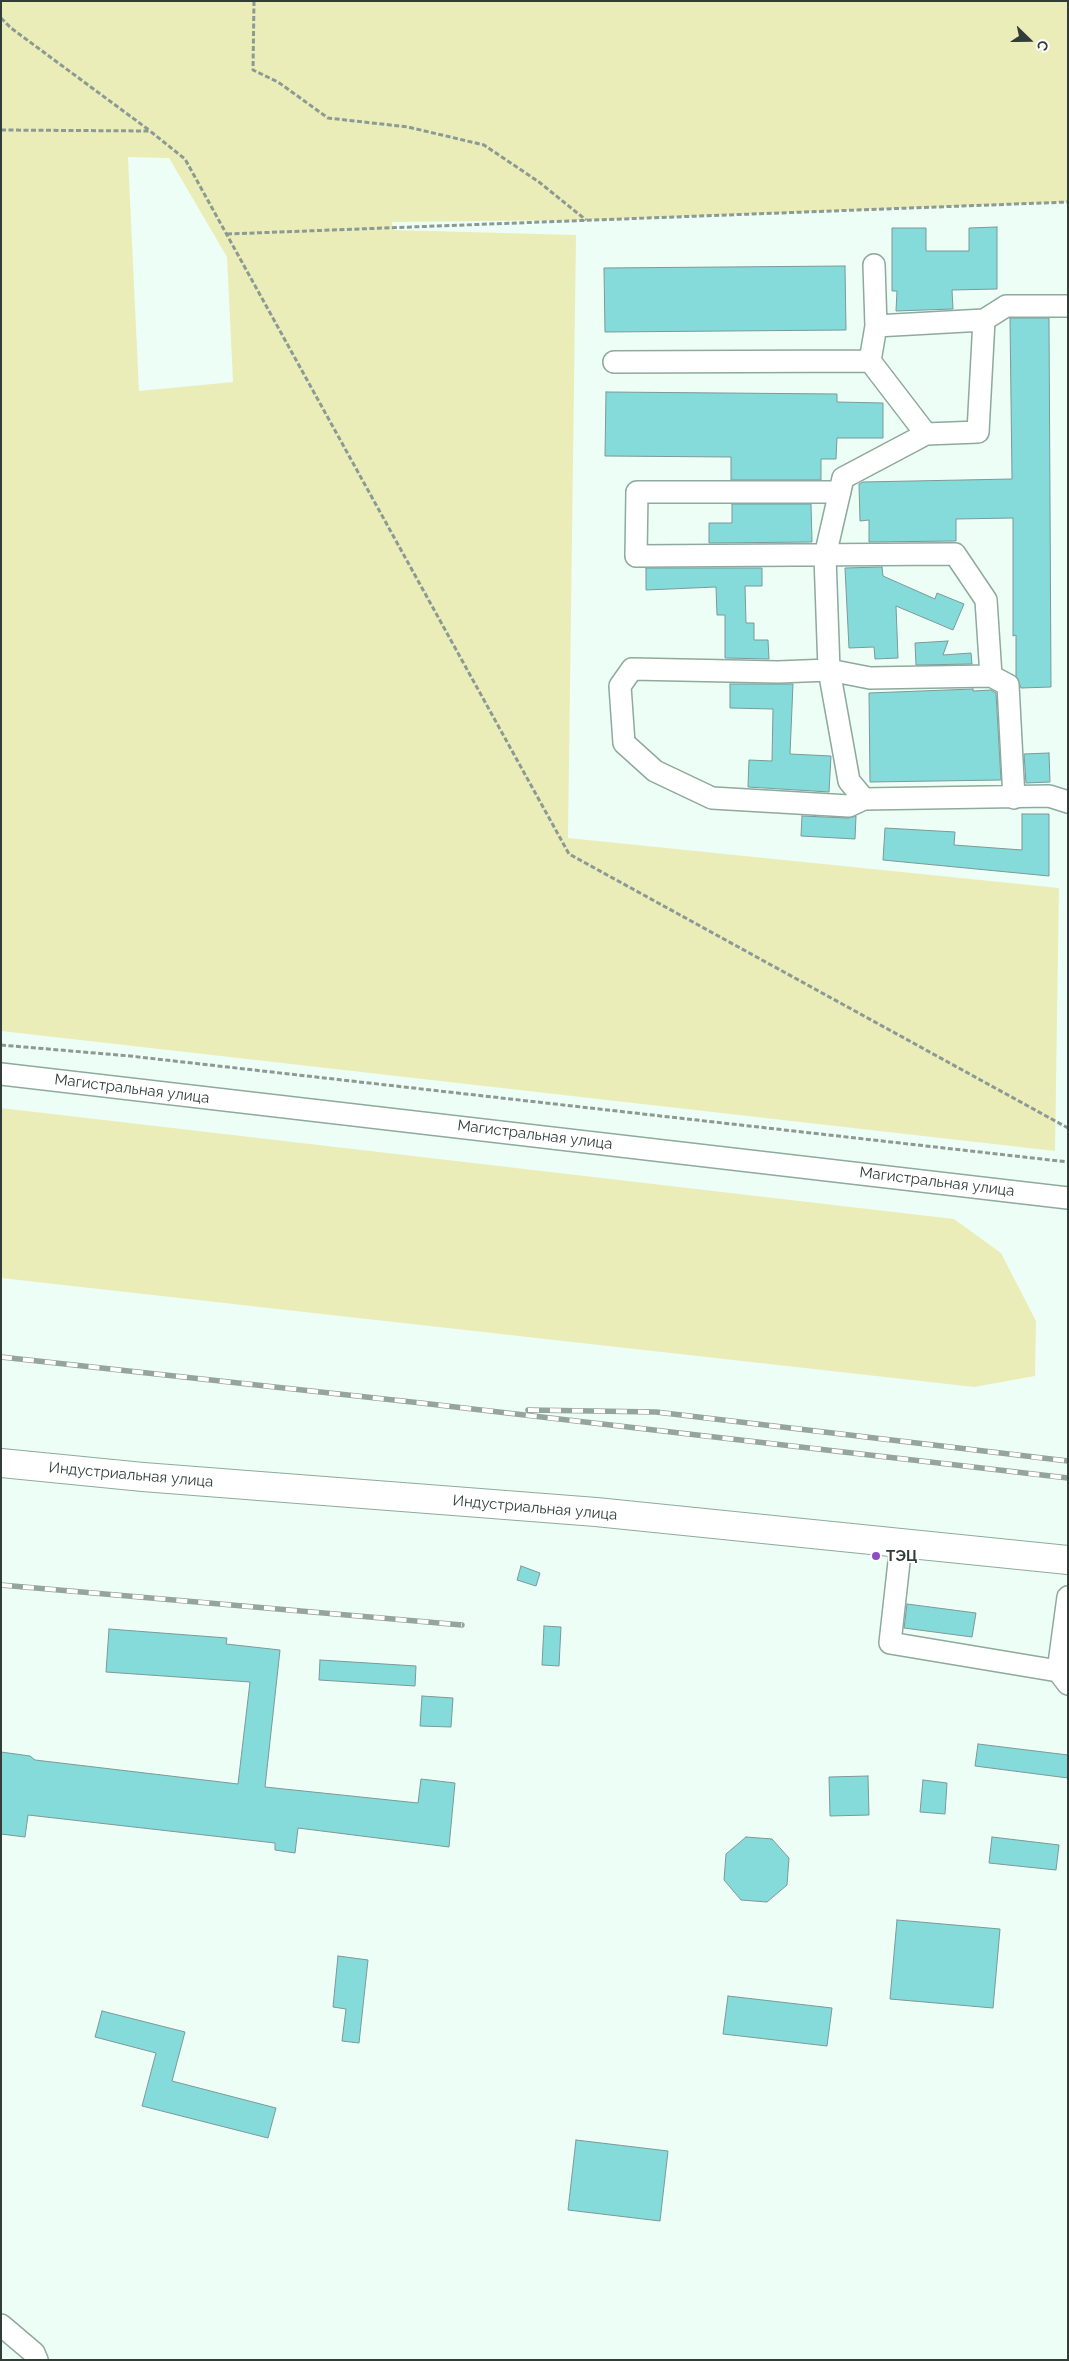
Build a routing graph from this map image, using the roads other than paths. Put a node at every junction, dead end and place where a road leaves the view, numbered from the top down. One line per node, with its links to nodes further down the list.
1 (874, 265): 4 (street)
2 (1068, 306): 3 (street)
3 (984, 320): 4 (street); 7 (street)
4 (876, 326): 5 (street)
5 (870, 361): 6 (street); 7 (street)
6 (614, 362)
7 (926, 434): 8 (street)
8 (840, 492): 9 (street); 9 (street)
9 (825, 556): 10 (street); 11 (street)
10 (829, 670): 11 (street); 13 (street); 13 (street)
11 (992, 676): 12 (street)
12 (1014, 798): 13 (street); 14 (street)
13 (864, 799)
14 (1068, 802)
15 (1, 1074): 16 (street, Магистральная улица)
16 (1068, 1198)
17 (1, 1463): 18 (main road, Индустриальная улица)
18 (901, 1544): 19 (main road, Индустриальная улица); 21 (street)
19 (1068, 1560)
20 (1068, 1597): 21 (street)
21 (1063, 1678)
22 (1, 2325): 23 (street)
23 (37, 2360)

